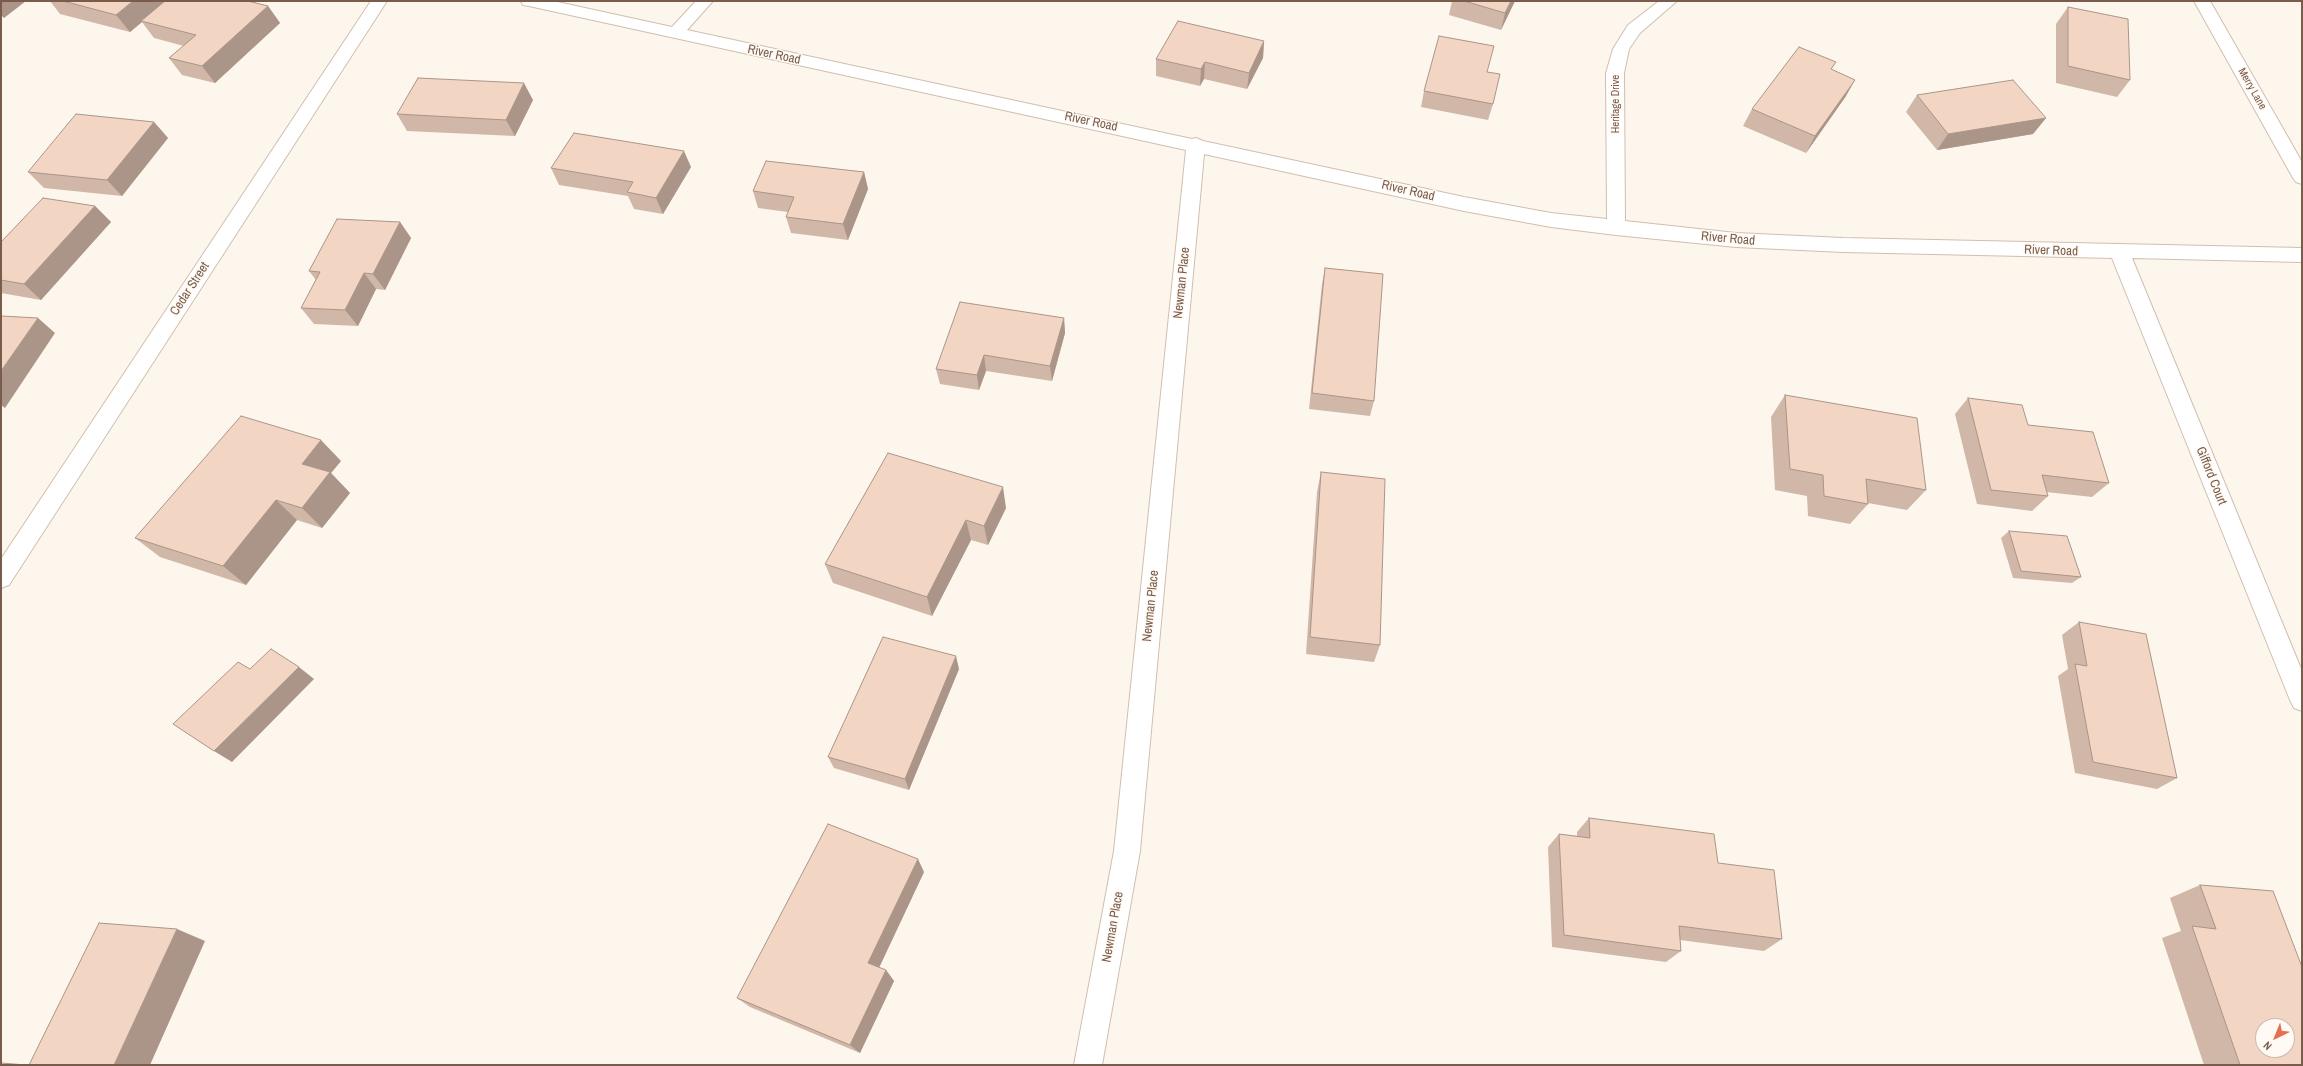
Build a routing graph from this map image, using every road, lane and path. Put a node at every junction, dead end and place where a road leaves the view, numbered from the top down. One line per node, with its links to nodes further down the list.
1 (379, 1): 12 (street, Cedar Street)
2 (530, 1): 6 (street, River Road)
3 (705, 1): 6 (street)
4 (1669, 1): 9 (street, Heritage Drive)
5 (2202, 1): 8 (street, Merry Lane)
6 (675, 33): 7 (street, River Road)
7 (1196, 144): 9 (street, River Road); 14 (street, Newman Place)
8 (2302, 178)
9 (1616, 228): 10 (street, River Road)
10 (2120, 253): 11 (street, River Road); 13 (street, Gifford Court)
11 (2302, 255)
12 (1, 578)
13 (2302, 700)
14 (1088, 1065)

